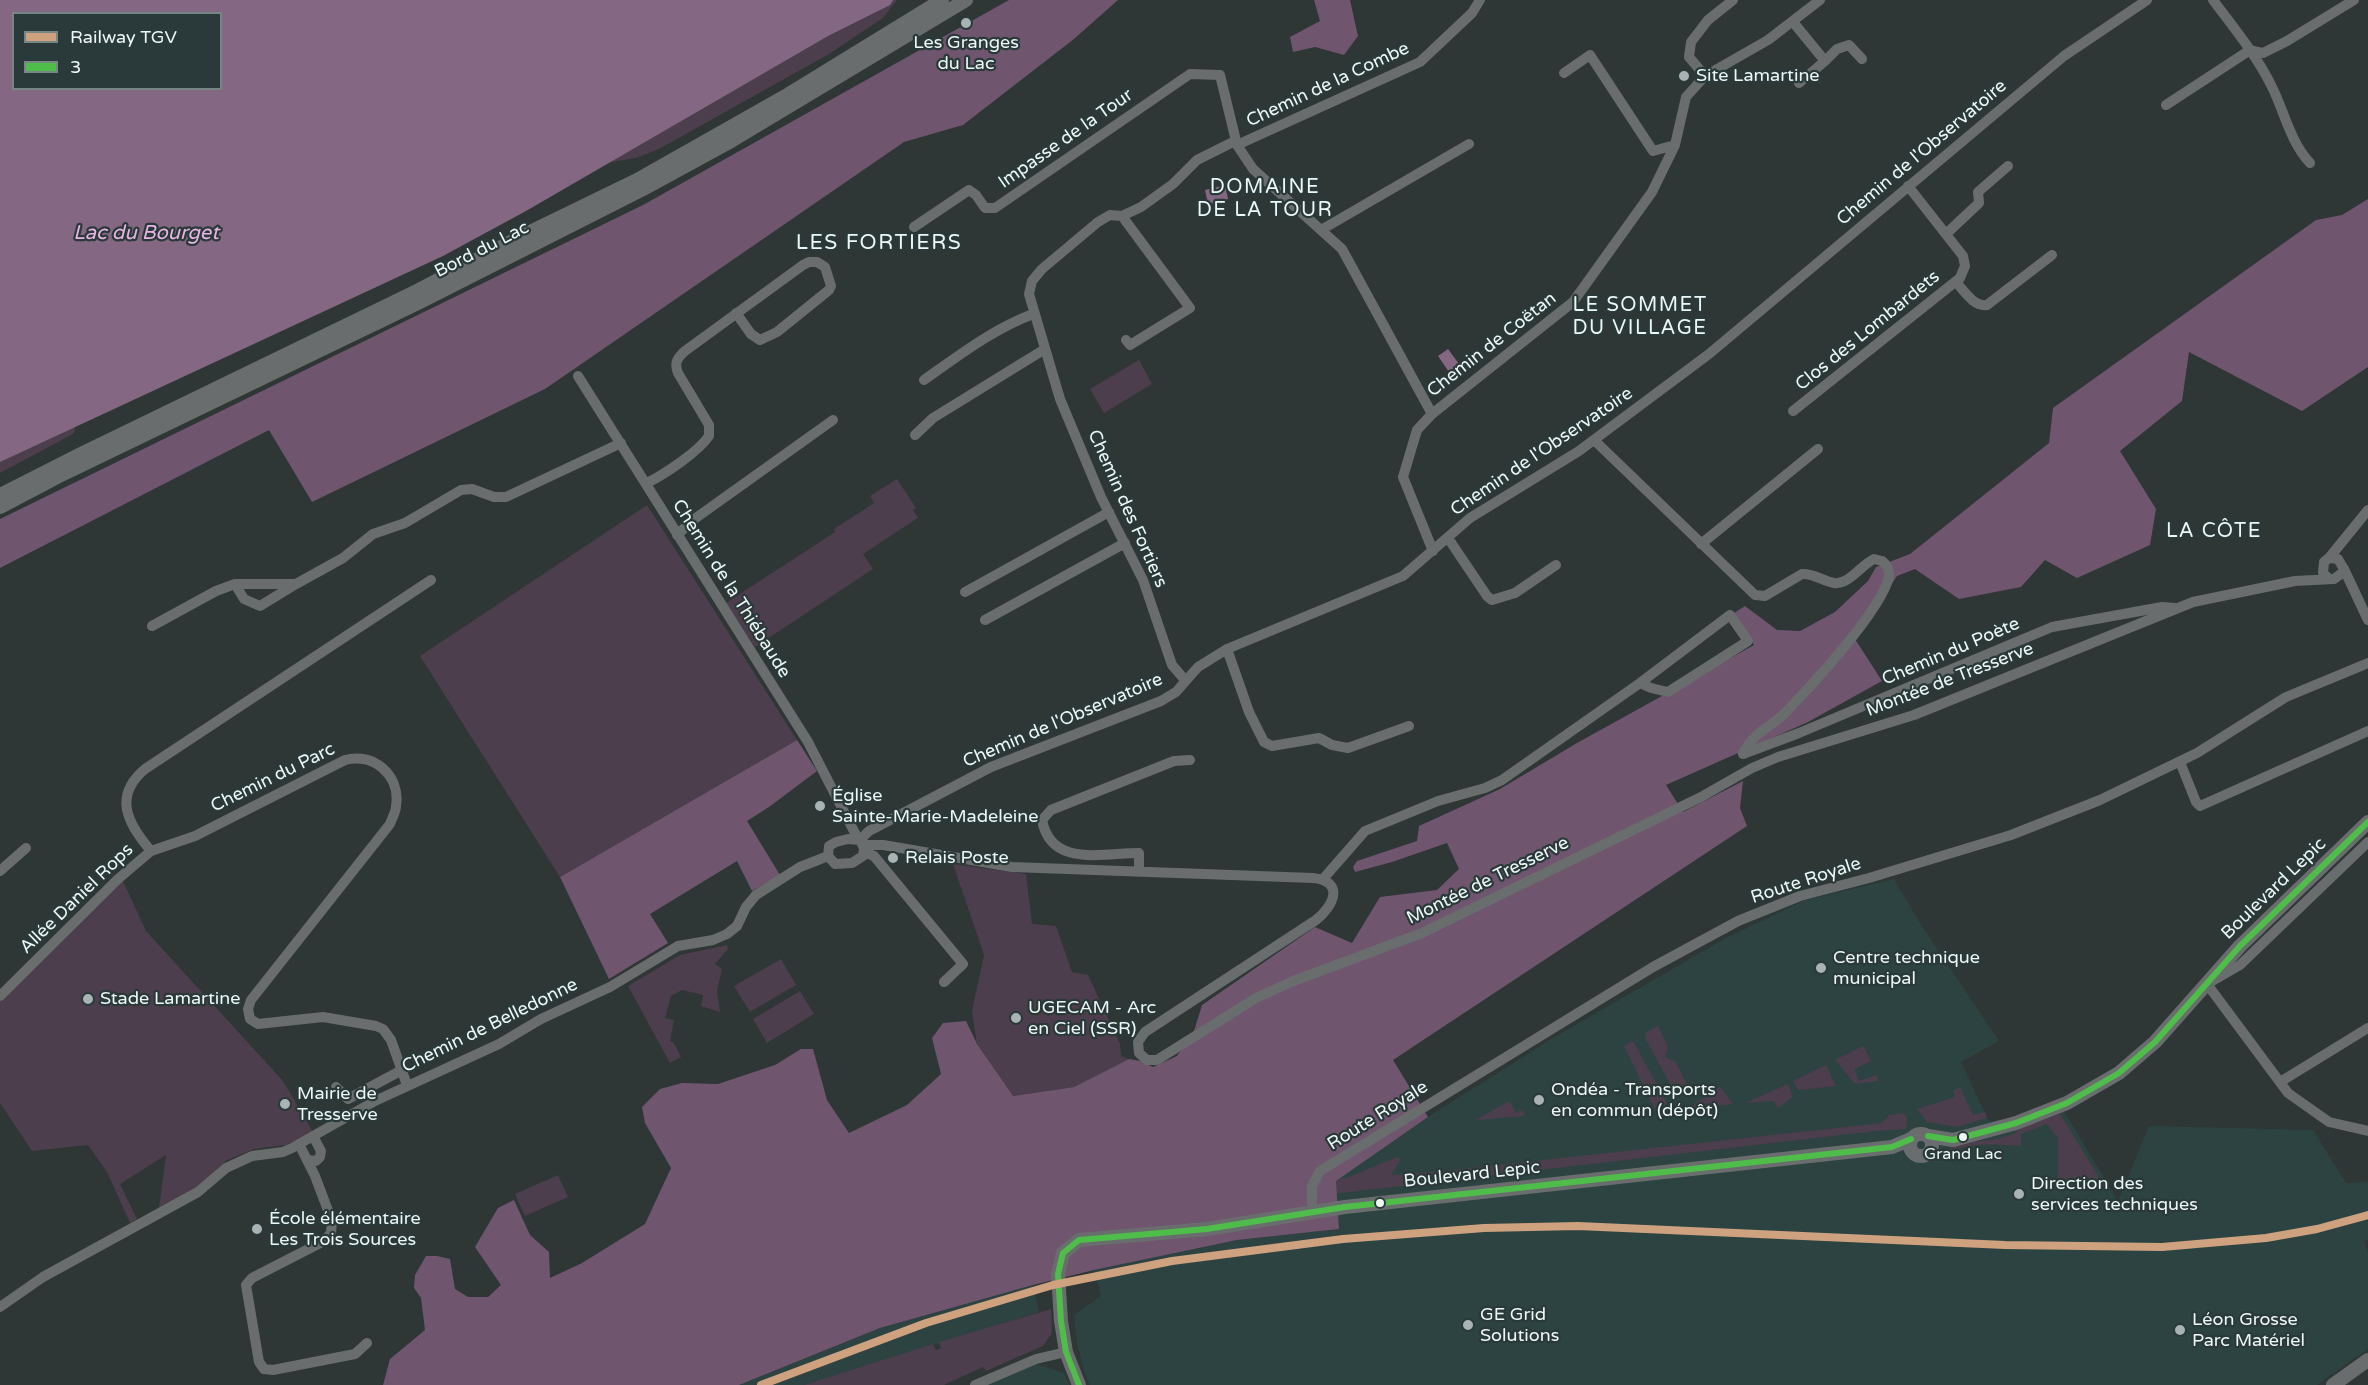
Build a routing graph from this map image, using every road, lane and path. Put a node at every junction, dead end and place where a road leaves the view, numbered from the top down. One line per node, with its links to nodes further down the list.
1 (942, 0): 44 (main road, Bord du Lac)
2 (966, 0): 45 (main road, Bord du Lac)
3 (1480, 0): 17 (street, Chemin de la Combe)
4 (1733, 0): 14 (street)
5 (1820, 0): 9 (street, Chemin de Coëtan)
6 (2147, 0): 23 (street, Chemin de l'Observatoire)
7 (2214, 0): 10 (street)
8 (2354, 0): 10 (street)
9 (1793, 22): 12 (street); 14 (street, Chemin de Coëtan)
10 (2250, 50): 16 (street); 21 (street)
11 (1862, 59): 12 (street)
12 (1825, 60): 15 (street)
13 (1564, 73): 19 (street)
14 (1706, 75): 19 (street, Chemin de Coëtan)
15 (1799, 83)
16 (2166, 105)
17 (1236, 143): 20 (street, Chemin de la Combe); 25 (street, Impasse de la Tour); 26 (street)
18 (1469, 144): 26 (street)
19 (1675, 146): 37 (street, Chemin de Coëtan)
20 (1197, 160): 24 (street, Chemin des Fortiers)
21 (2310, 163)
22 (2008, 166): 27 (street)
23 (1908, 186): 27 (street, Clos des Lombardets); 40 (street, Chemin de l'Observatoire)
24 (1122, 216): 31 (street, Chemin des Fortiers); 32 (street)
25 (914, 227)
26 (1321, 230): 37 (street)
27 (1946, 234): 29 (street, Clos des Lombardets)
28 (2052, 255): 29 (street)
29 (1956, 282): 36 (street, Clos des Lombardets)
30 (736, 313): 30 (street); 43 (street)
31 (1033, 314): 33 (street, Chemin des Fortiers); 35 (street)
32 (1126, 340)
33 (1045, 349): 39 (street); 47 (street, Chemin des Fortiers)
34 (578, 376): 41 (street, Chemin de la Thiébaude)
35 (924, 380)
36 (1793, 411)
37 (1432, 414): 53 (street, Chemin de Coëtan)
38 (833, 420): 48 (street)
39 (915, 435)
40 (1594, 440): 49 (street, Chemin de l'Observatoire); 52 (street)
41 (621, 443): 43 (street, Chemin de la Thiébaude); 61 (street)
42 (1818, 449): 52 (street)
43 (647, 483): 48 (street, Chemin de la Thiébaude)
44 (0, 495)
45 (0, 507)
46 (2368, 510): 50 (street)
47 (1109, 512): 51 (street, Chemin des Fortiers); 62 (street)
48 (677, 536): 80 (street, Chemin de la Thiébaude)
49 (1448, 538): 53 (street, Chemin de l'Observatoire); 55 (street)
50 (2344, 542): 54 (street); 56 (street)
51 (1125, 543): 65 (street); 70 (street, Chemin des Fortiers)
52 (1701, 544): 75 (street)
53 (1433, 551): 68 (street, Chemin de l'Observatoire)
54 (2326, 562): 56 (street); 57 (street); 59 (street)
55 (1556, 565)
56 (2342, 565): 57 (street); 63 (street)
57 (2331, 579): 59 (street); 63 (street)
58 (431, 580): 82 (street)
59 (2295, 581): 64 (street, Montée de Tresserve)
60 (234, 584): 61 (street); 61 (street); 67 (street)
61 (296, 585)
62 (965, 592)
63 (2359, 600): 66 (street)
64 (2178, 608): 74 (street, Montée de Tresserve); 75 (street, Chemin du Poète)
65 (985, 620)
66 (2368, 620)
67 (152, 626)
68 (1227, 649): 70 (street, Chemin de l'Observatoire); 72 (street)
69 (2368, 663): 77 (street, Route Royale)
70 (1185, 680): 80 (street, Chemin de l'Observatoire)
71 (1640, 683): 71 (street); 86 (street)
72 (1409, 726)
73 (2368, 730): 77 (street)
74 (1827, 742): 75 (street); 86 (street, Montée de Tresserve)
75 (1743, 754)
76 (1190, 760): 85 (street)
77 (2180, 762): 103 (street, Route Royale)
78 (2368, 822): 88 (main road, Boulevard Lepic)
79 (2368, 842): 88 (street, Boulevard Lepic)
80 (859, 843): 83 (street, Chemin de Belledonne); 83 (street); 85 (street); 87 (street)
81 (26, 848): 84 (street)
82 (151, 851): 89 (street, Allée Daniel Rops); 91 (street, Chemin du Parc)
83 (828, 856): 93 (street, Chemin de Belledonne)
84 (0, 871)
85 (1138, 871): 86 (street)
86 (1323, 879)
87 (944, 982)
88 (2207, 984): 92 (street); 98 (main road, Boulevard Lepic)
89 (0, 996)
90 (2368, 1028): 92 (street)
91 (402, 1070): 93 (street, Chemin du Parc); 94 (street)
92 (2280, 1082): 95 (street)
93 (407, 1085): 96 (street, Chemin de Belledonne)
94 (336, 1087)
95 (2368, 1131)
96 (313, 1136): 99 (street, Chemin de Belledonne); 102 (street)
97 (1929, 1136): 98 (main road, Boulevard Lepic); 100 (main road); 101 (main road)
98 (1953, 1140): 101 (main road, Boulevard Lepic)
99 (299, 1144): 102 (street); 104 (street, Chemin de Belledonne)
100 (1912, 1146): 101 (main road); 103 (main road, Boulevard Lepic)
101 (1931, 1151)
102 (308, 1160): 105 (street)
103 (1312, 1212): 106 (main road, Boulevard Lepic)
104 (0, 1306)
105 (368, 1343)
106 (1066, 1352): 109 (street); 110 (main road, Boulevard Lepic)
107 (2368, 1360): 111 (main road)
108 (2368, 1371): 112 (main road)
109 (975, 1385)
110 (1079, 1385)
111 (2333, 1385)
112 (2348, 1385)

